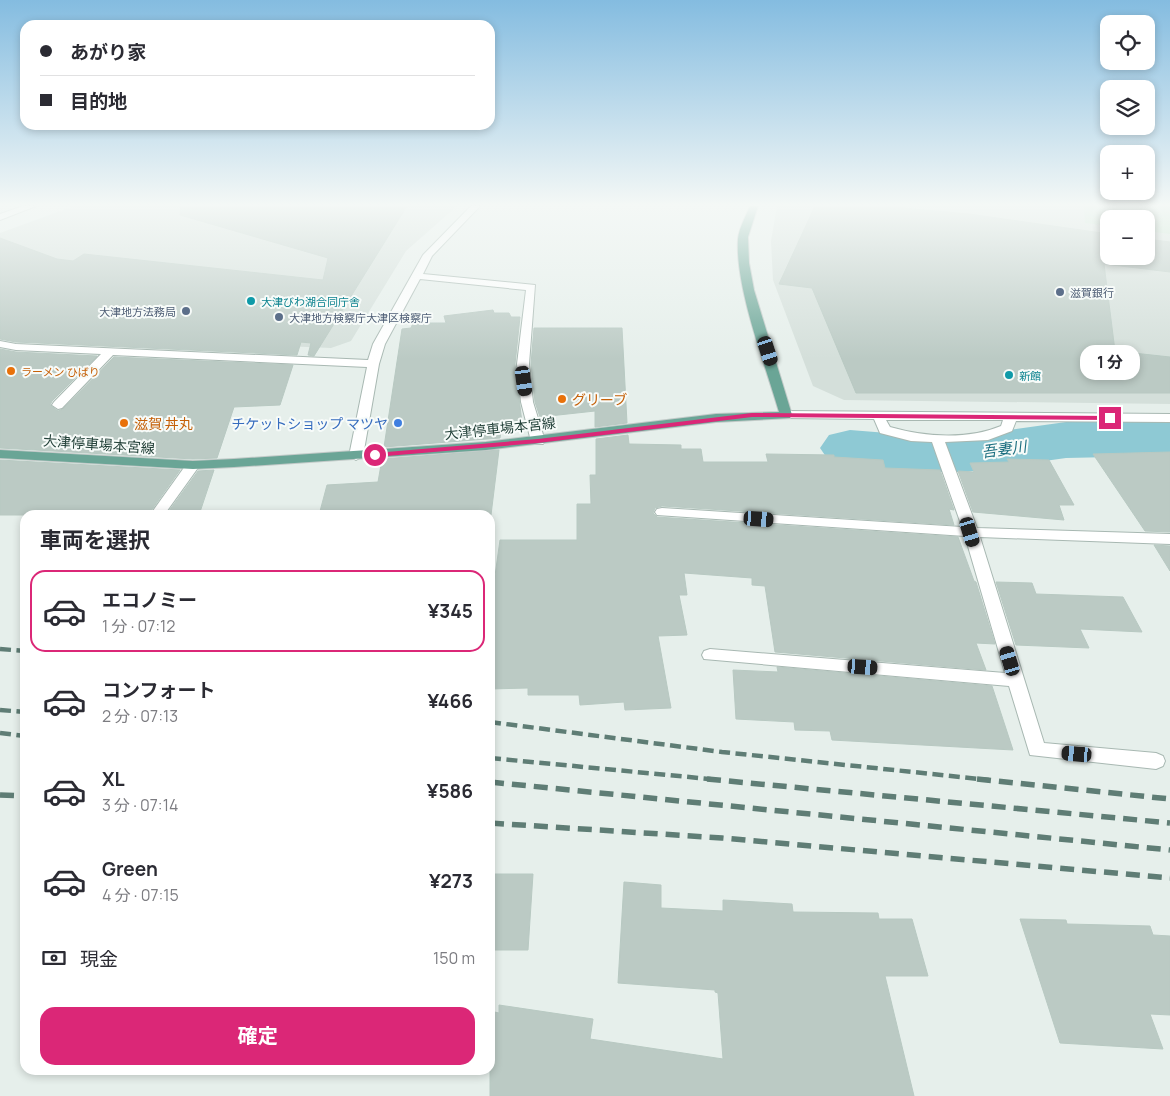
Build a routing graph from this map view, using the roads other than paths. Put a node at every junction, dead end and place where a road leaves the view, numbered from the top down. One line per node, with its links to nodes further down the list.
1 (427, 257): 3 (street)
2 (744, 257): 8 (main road)
3 (416, 276): 6 (street); 12 (street)
4 (0, 344): 5 (street)
5 (111, 350): 6 (street); 7 (street)
6 (373, 364): 15 (street)
7 (58, 406)
8 (786, 414): 9 (street); 12 (main road, 大津停車場本宮線)
9 (878, 415): 10 (street); 13 (street)
10 (1011, 416): 11 (street); 13 (street)
11 (1170, 418)
12 (538, 441): 15 (main road, 大津停車場本宮線)
13 (941, 449): 19 (street)
14 (0, 454): 16 (main road, 大津停車場本宮線)
15 (356, 456): 16 (main road, 大津停車場本宮線)
16 (193, 466): 17 (street)
17 (161, 510)
18 (662, 512): 19 (street)
19 (970, 532): 20 (street); 22 (street)
20 (1170, 539)
21 (710, 655): 22 (street)
22 (1016, 680): 23 (street)
23 (1156, 761)

